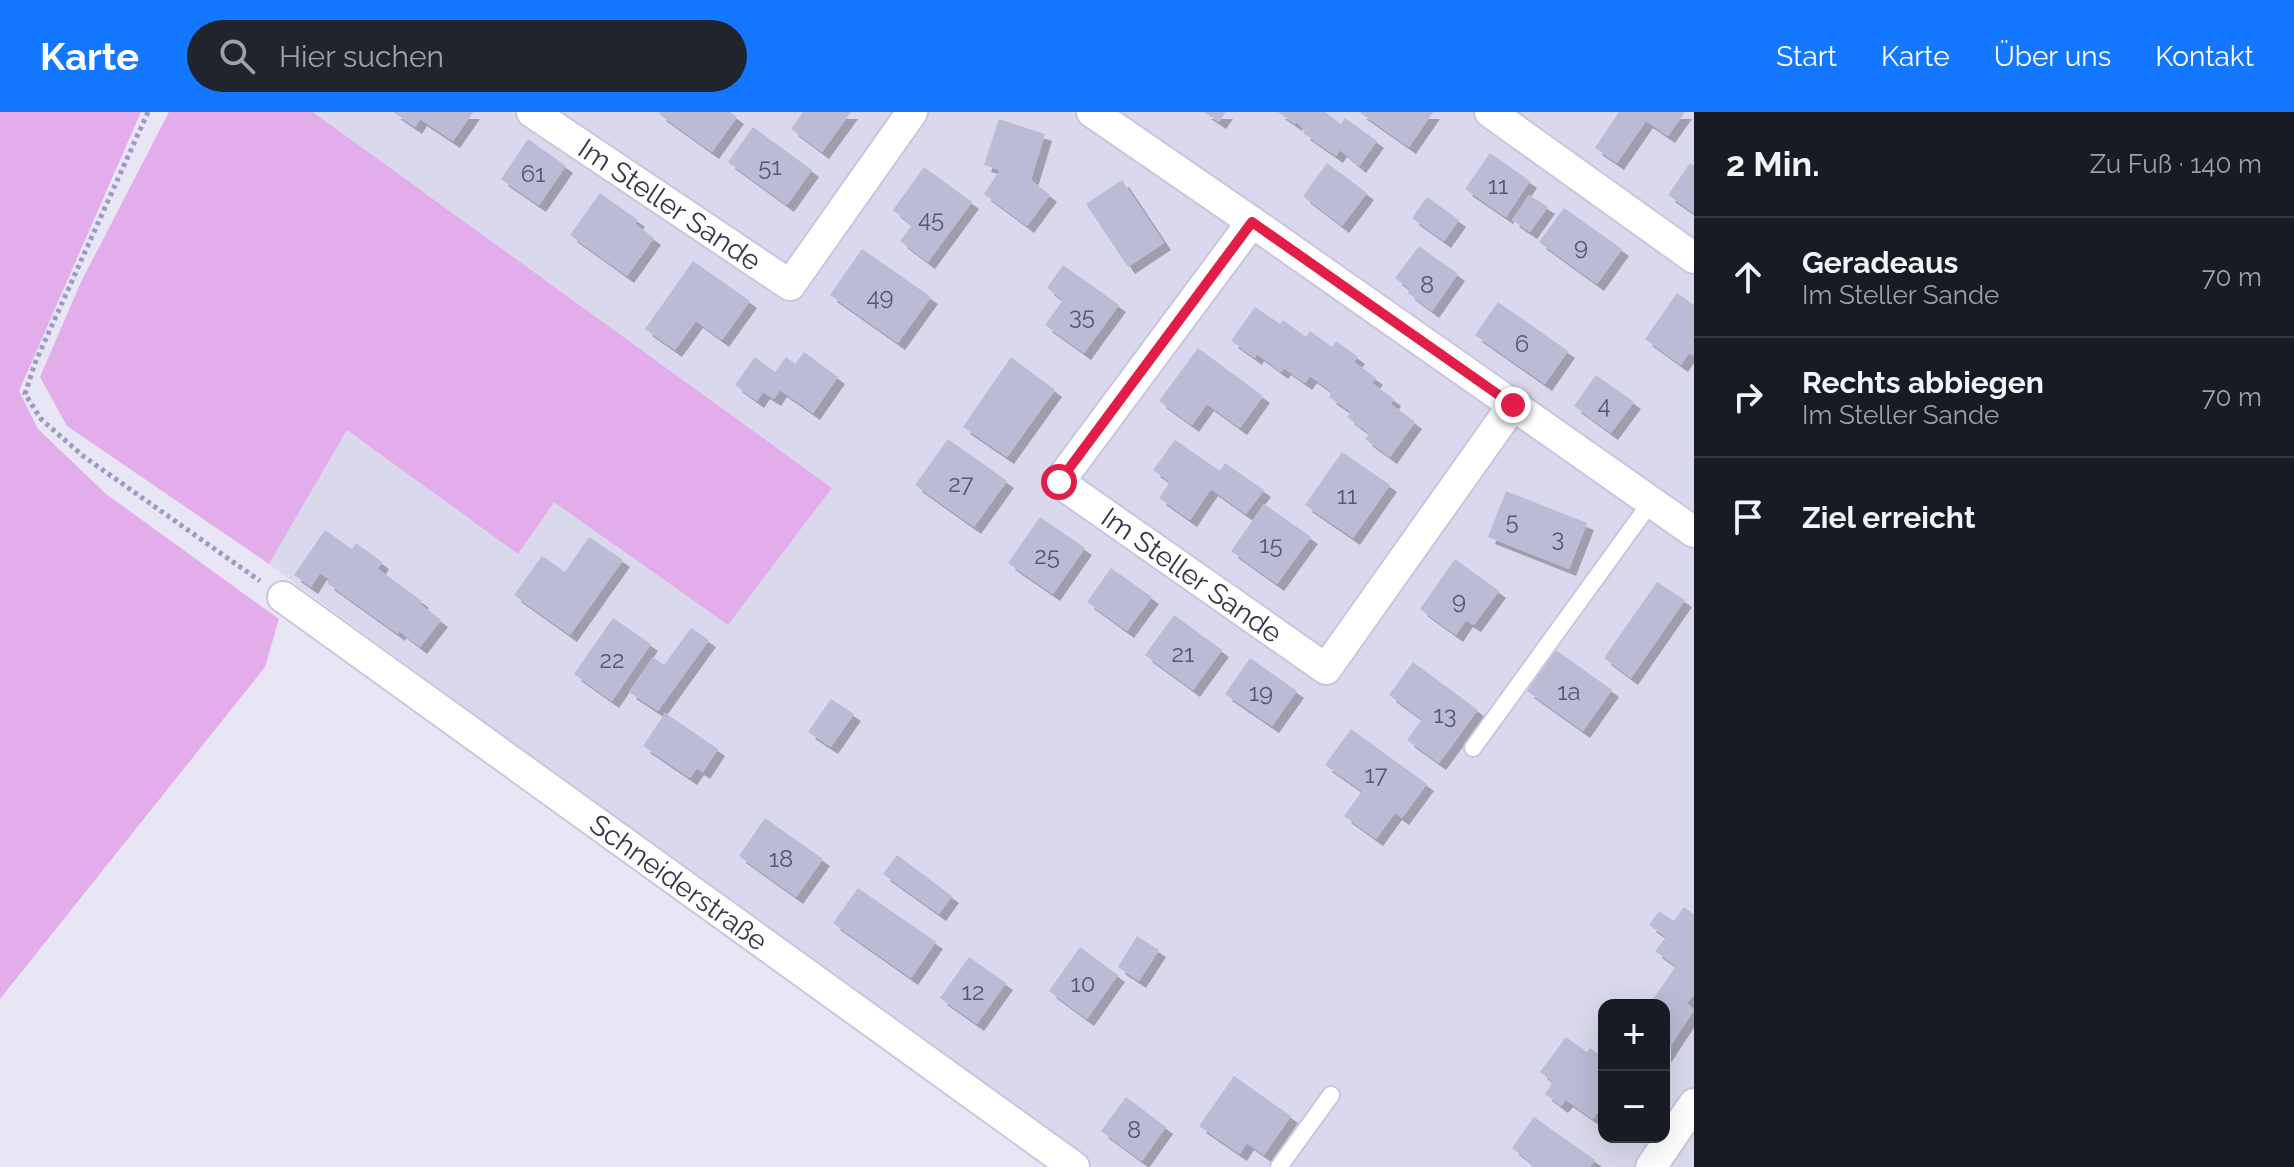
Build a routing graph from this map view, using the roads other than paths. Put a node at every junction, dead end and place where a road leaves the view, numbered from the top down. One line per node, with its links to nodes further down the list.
1 (532, 112): 2 (street, Im Steller Sande)
2 (912, 112)
3 (1092, 112): 5 (street)
4 (1490, 112): 6 (street)
5 (1252, 222): 7 (street); 7 (street, Im Steller Sande)
6 (1694, 258)
7 (1513, 405): 8 (street)
8 (1651, 502): 9 (street); 11 (lane)
9 (1694, 532)
10 (283, 597): 14 (street, Schneiderstraße)
11 (1473, 748)
12 (1331, 1095): 15 (lane)
13 (1694, 1104): 16 (street)
14 (1074, 1167)
15 (1279, 1167)
16 (1651, 1167)

